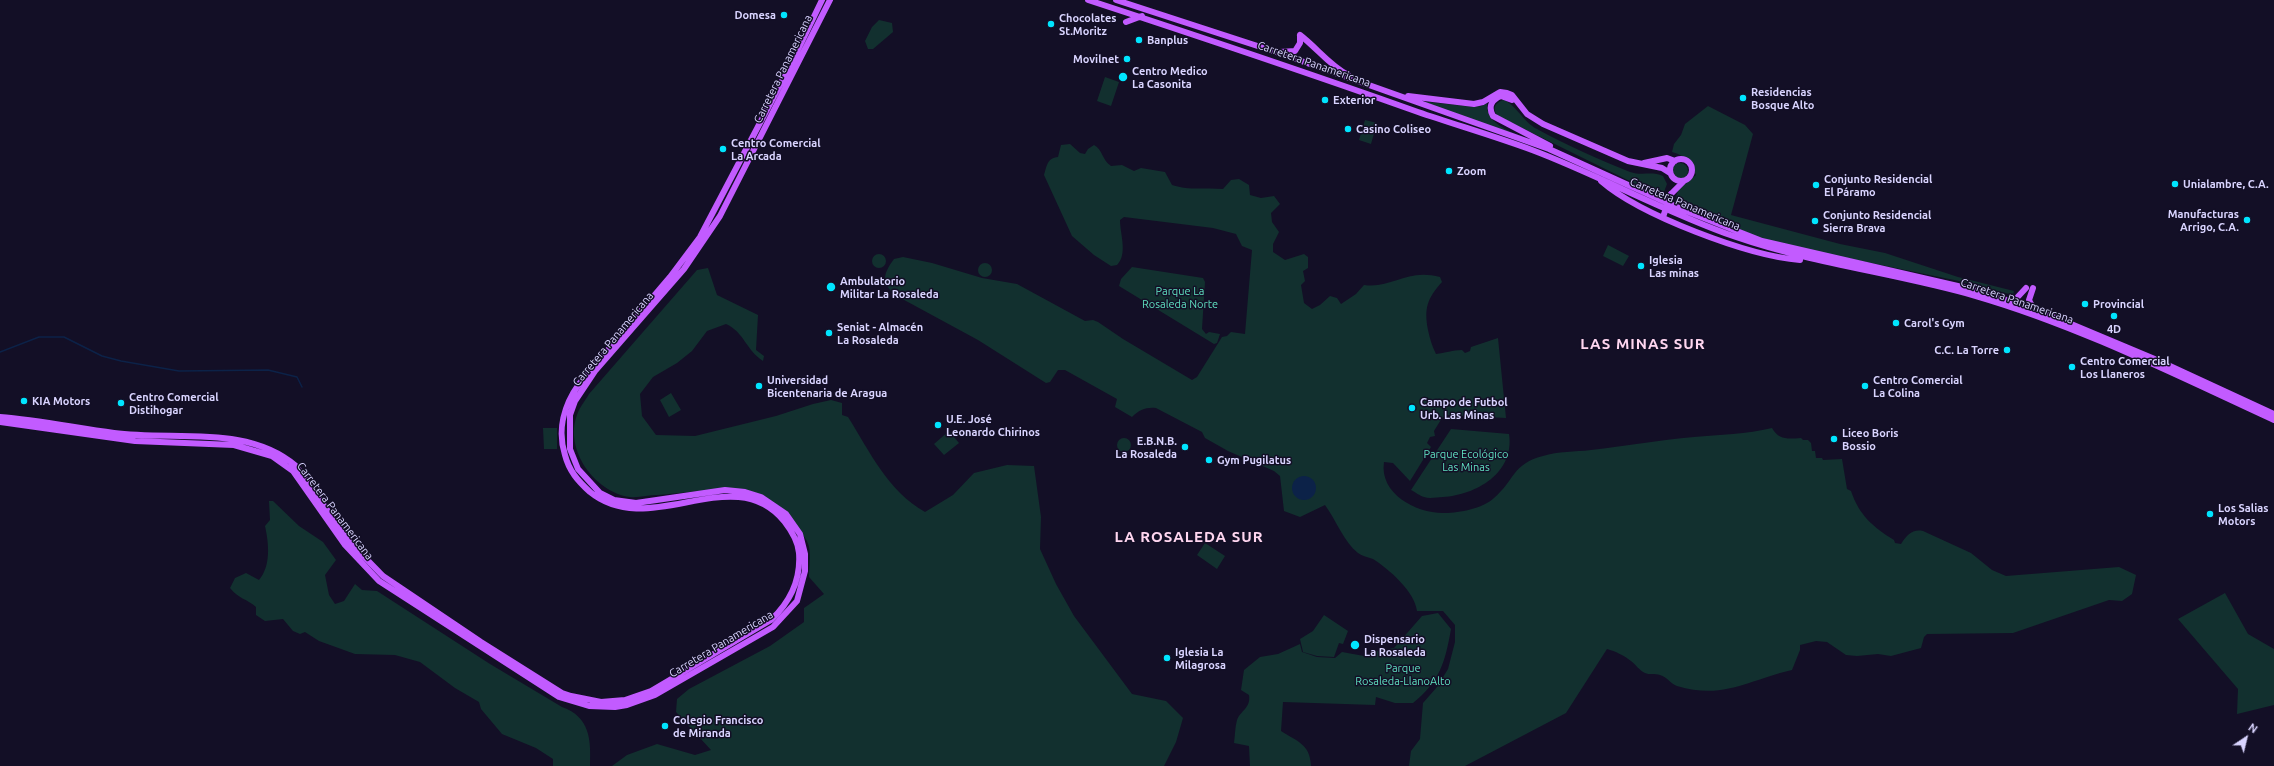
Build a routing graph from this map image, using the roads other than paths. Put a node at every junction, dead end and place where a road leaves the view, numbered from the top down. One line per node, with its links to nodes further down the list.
1 (822, 0): 24 (main road, Carretera Panamericana)
2 (830, 0): 26 (main road, Carretera Panamericana)
3 (1088, 0): 5 (main road, Carretera Panamericana)
4 (1116, 0): 7 (main road, Carretera Panamericana)
5 (1142, 16): 6 (main road); 14 (main road, Carretera Panamericana)
6 (1126, 22)
7 (1276, 52): 8 (main road, Carretera Panamericana); 8 (main road)
8 (1373, 87): 9 (main road); 12 (main road, Carretera Panamericana)
9 (1521, 108): 11 (main road); 12 (main road)
10 (1675, 161): 11 (main road); 13 (main road); 15 (main road)
11 (1638, 164): 13 (main road)
12 (1592, 168): 21 (main road, Carretera Panamericana)
13 (1671, 175): 15 (main road); 16 (main road)
14 (1595, 176): 17 (main road); 18 (main road, Carretera Panamericana)
15 (1684, 181): 16 (main road)
16 (1671, 194): 17 (main road, bridge)
17 (1663, 217): 18 (main road)
18 (1817, 261): 25 (main road, Carretera Panamericana)
19 (2026, 288): 21 (main road)
20 (2033, 288): 22 (main road)
21 (2013, 302): 22 (main road, Carretera Panamericana)
22 (2034, 310): 23 (main road, Carretera Panamericana)
23 (2274, 414)
24 (0, 417)
25 (2274, 420)
26 (0, 422)

